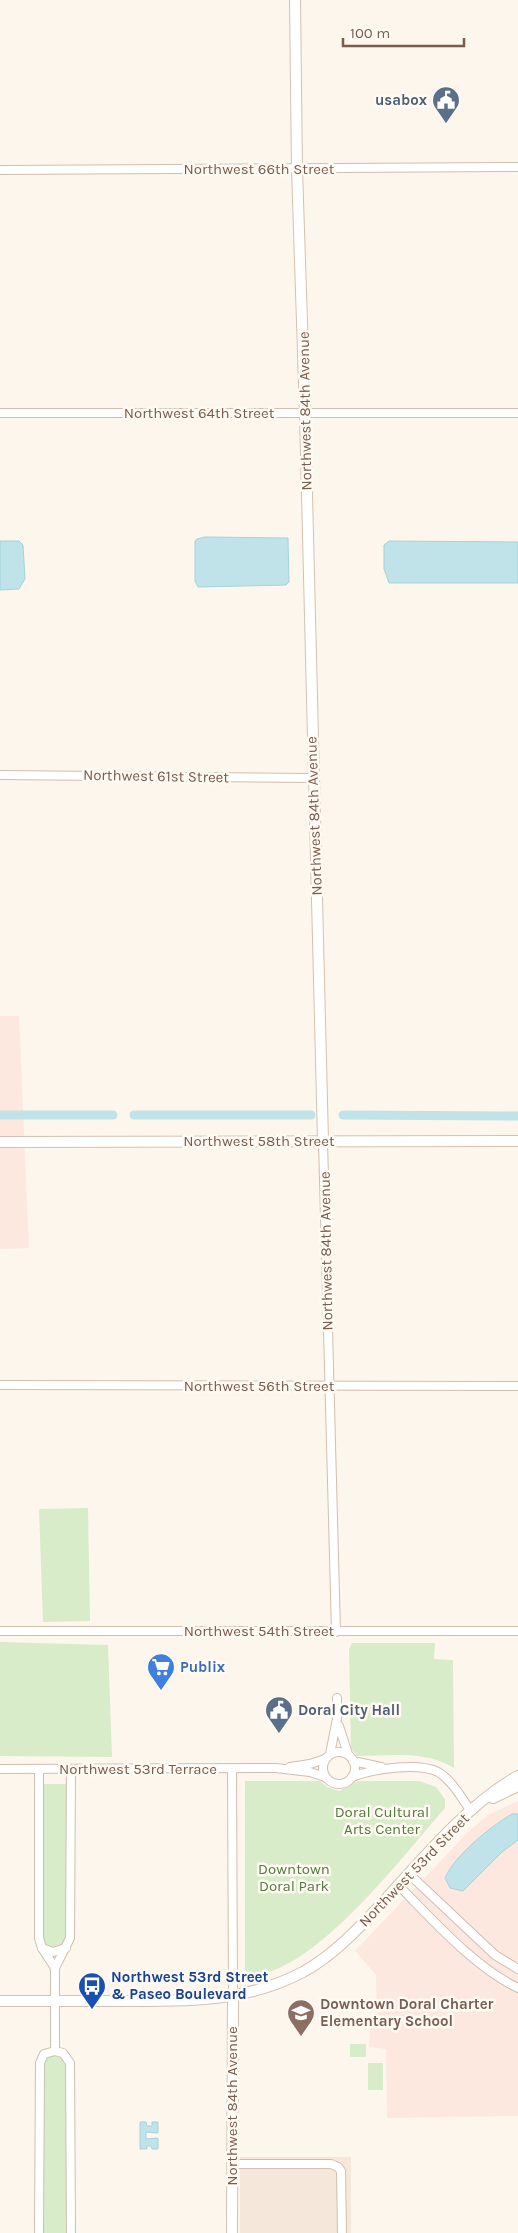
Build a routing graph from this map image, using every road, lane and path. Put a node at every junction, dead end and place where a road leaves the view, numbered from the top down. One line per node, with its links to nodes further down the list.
1 (296, 0): 3 (street, Northwest 84th Avenue)
2 (518, 167): 3 (street, Northwest 66th Street)
3 (297, 169): 4 (street, Northwest 66th Street); 7 (street, Northwest 84th Avenue)
4 (0, 170)
5 (0, 413): 7 (street, Northwest 64th Street)
6 (518, 413): 7 (street, Northwest 64th Street)
7 (305, 414): 9 (street, Northwest 84th Avenue)
8 (0, 775): 9 (street, Northwest 61st Street)
9 (313, 778): 10 (street, Northwest 84th Avenue)
10 (323, 1141): 11 (street, Northwest 58th Street); 12 (street, Northwest 58th Street); 15 (street, Northwest 84th Avenue)
11 (518, 1141)
12 (0, 1142)
13 (0, 1385): 15 (street, Northwest 56th Street)
14 (518, 1386): 15 (street, Northwest 56th Street)
15 (329, 1387): 18 (street, Northwest 84th Avenue)
16 (0, 1631): 18 (street, Northwest 54th Street)
17 (518, 1631): 18 (street, Northwest 54th Street)
18 (336, 1632)
19 (337, 1698): 20 (street)
20 (338, 1719): 21 (street); 22 (street)
21 (348, 1754): 22 (street); 23 (street)
22 (328, 1757): 24 (street, Northwest 53rd Terrace); 31 (street)
23 (353, 1761): 25 (street); 32 (street)
24 (276, 1768): 29 (street, Northwest 53rd Terrace); 31 (street, Northwest 53rd Terrace)
25 (388, 1768): 32 (street); 35 (street)
26 (0, 1769): 27 (street, Northwest 53rd Terrace)
27 (39, 1769): 28 (street, Northwest 53rd Terrace); 39 (street)
28 (71, 1769): 29 (street, Northwest 53rd Terrace); 38 (street)
29 (232, 1769): 43 (street, Northwest 84th Avenue)
30 (518, 1776): 34 (street, Northwest 53rd Street)
31 (325, 1777): 32 (street)
32 (352, 1777)
33 (518, 1786): 34 (street, Northwest 53rd Street)
34 (485, 1801): 35 (street, Northwest 53rd Street)
35 (472, 1811): 36 (street, Northwest 53rd Street)
36 (409, 1874): 37 (street, Northwest 53rd Street); 41 (street)
37 (399, 1886): 42 (street); 43 (street, Northwest 53rd Street)
38 (67, 1947): 39 (street); 40 (street)
39 (42, 1948): 40 (street)
40 (55, 1968): 45 (street)
41 (518, 1969)
42 (518, 1988)
43 (233, 1997): 45 (street, Northwest 53rd Street); 47 (street, Northwest 84th Avenue)
44 (0, 2001): 45 (street, Northwest 53rd Street)
45 (55, 2001): 46 (street)
46 (55, 2051): 48 (street); 49 (street)
47 (232, 2164): 50 (street, Northwest 84th Avenue); 51 (street)
48 (39, 2233)
49 (71, 2233)
50 (232, 2233)
51 (342, 2233)

